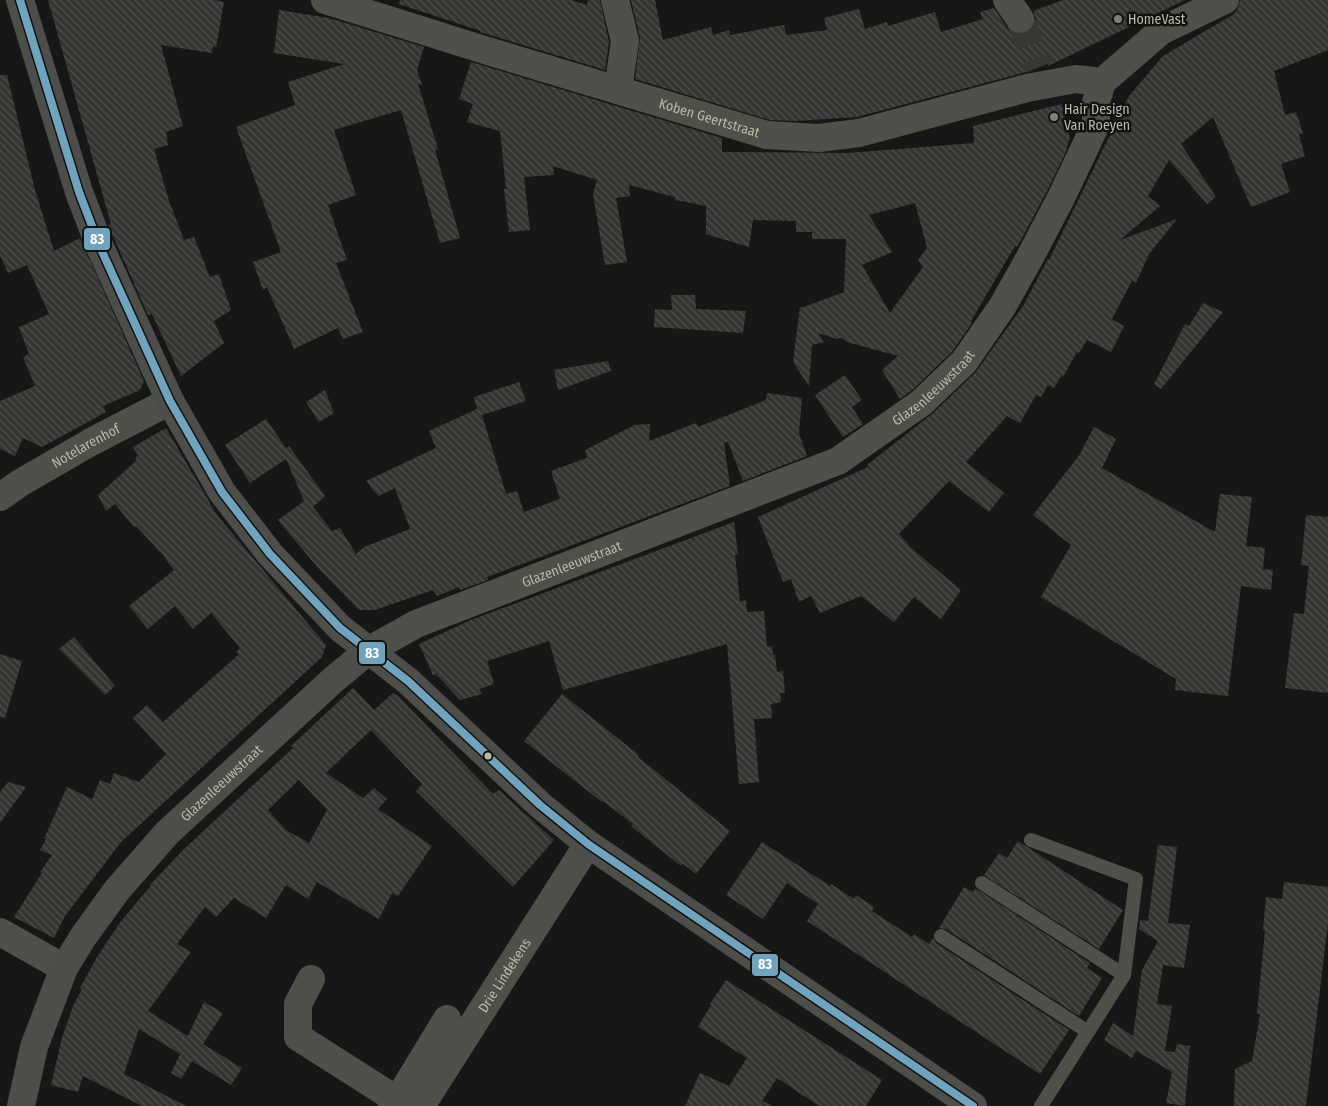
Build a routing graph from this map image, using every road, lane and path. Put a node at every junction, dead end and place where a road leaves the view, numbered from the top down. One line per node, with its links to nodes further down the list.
1 (20, 0): 7 (street)
2 (326, 0): 6 (street, Koben Geertstraat)
3 (615, 0): 6 (street)
4 (1225, 0): 5 (street)
5 (1102, 82): 6 (street, Koben Geertstraat); 9 (street, Glazenleeuwstraat)
6 (618, 90)
7 (170, 401): 8 (street, Notelarenhof); 9 (street)
8 (1, 494)
9 (368, 651): 11 (street); 15 (street, Glazenleeuwstraat)
10 (1031, 840): 16 (lane)
11 (588, 844): 20 (street, Drie Lindekens); 22 (street)
12 (982, 883): 16 (lane)
13 (0, 932): 15 (street)
14 (941, 936): 19 (lane)
15 (64, 968): 21 (street, Glazenleeuwstraat)
16 (1124, 975): 19 (lane)
17 (311, 979): 20 (street)
18 (447, 1019): 20 (street)
19 (1088, 1032): 23 (lane)
20 (404, 1105)
21 (21, 1106)
22 (973, 1106)
23 (1041, 1106)

